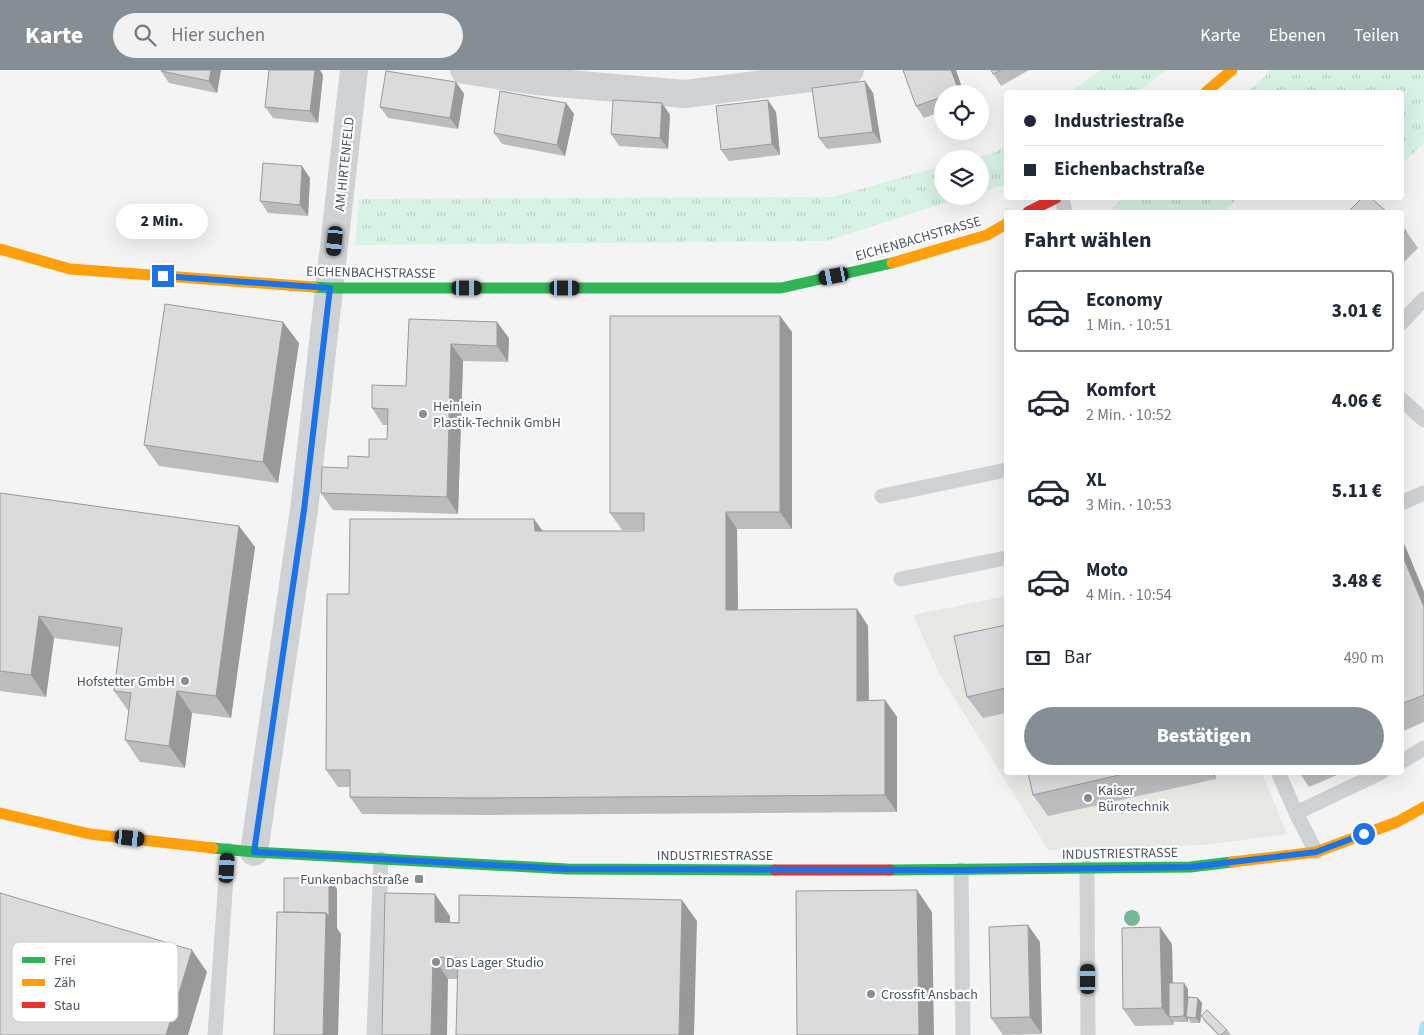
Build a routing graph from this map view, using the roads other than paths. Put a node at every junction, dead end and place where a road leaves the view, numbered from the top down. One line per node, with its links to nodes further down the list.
1 (354, 70): 10 (street, AM HIRTENFELD)
2 (464, 70): 3 (street)
3 (850, 70)
4 (1232, 70): 5 (street)
5 (1209, 90)
6 (1052, 200): 7 (street)
7 (1032, 210)
8 (1004, 225): 10 (street, EICHENBACHSTRASSE)
9 (0, 249): 10 (street, EICHENBACHSTRASSE)
10 (330, 288): 28 (street)
11 (1424, 299): 12 (lane)
12 (1404, 320)
13 (1404, 402): 14 (lane)
14 (1424, 420)
15 (1004, 470): 17 (lane)
16 (1424, 493): 18 (lane)
17 (882, 496)
18 (1404, 502)
19 (1004, 558): 20 (lane)
20 (901, 579)
21 (1424, 748): 22 (lane)
22 (1404, 760)
23 (1279, 775): 27 (lane)
24 (1376, 775): 27 (lane)
25 (1424, 807): 29 (street, INDUSTRIESTRASSE)
26 (0, 813): 28 (street, INDUSTRIESTRASSE)
27 (1296, 814): 29 (lane)
28 (241, 851): 30 (street, INDUSTRIESTRASSE); 33 (lane)
29 (1316, 852): 31 (street, INDUSTRIESTRASSE)
30 (381, 859): 32 (street, INDUSTRIESTRASSE); 34 (lane)
31 (1087, 868): 32 (street, INDUSTRIESTRASSE); 36 (lane)
32 (961, 870): 35 (lane)
33 (215, 1035)
34 (374, 1035)
35 (963, 1035)
36 (1088, 1035)

